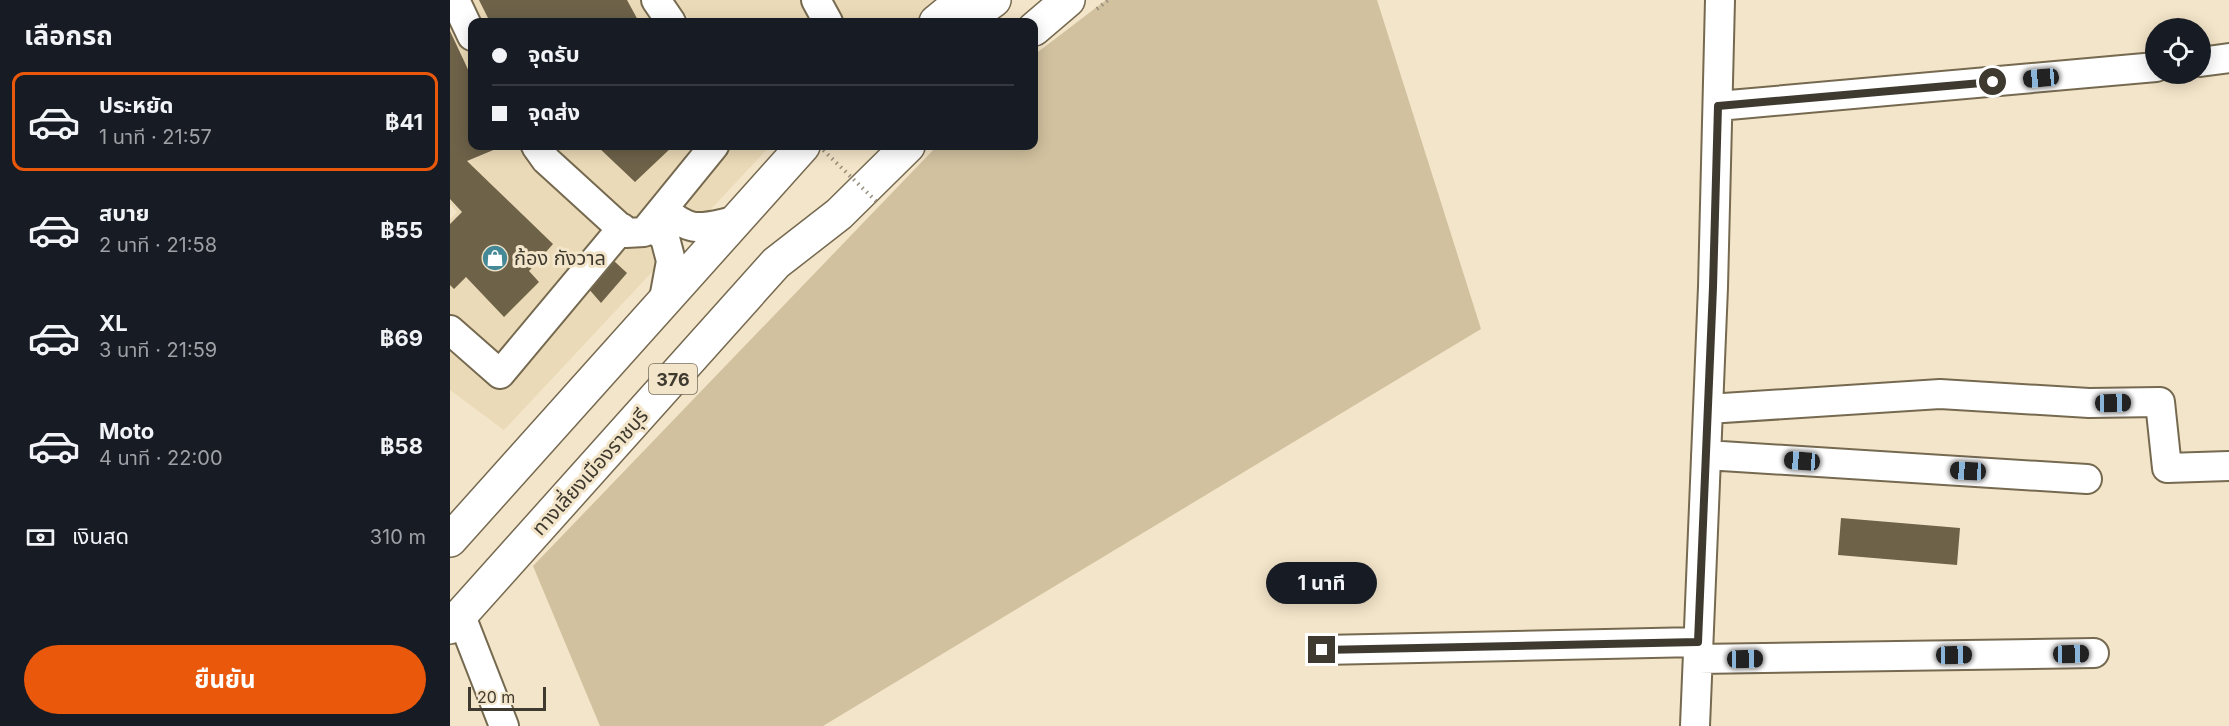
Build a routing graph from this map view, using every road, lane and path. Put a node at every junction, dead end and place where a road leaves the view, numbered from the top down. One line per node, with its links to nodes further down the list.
1 (455, 0): 15 (street)
2 (656, 0): 9 (street)
3 (816, 0): 10 (street)
4 (963, 0): 11 (main road)
5 (993, 0): 12 (main road)
6 (1039, 0): 13 (main road)
7 (1068, 0): 14 (main road)
8 (1720, 0): 19 (street)
9 (668, 18)
10 (826, 18)
11 (941, 18)
12 (968, 18)
13 (1015, 18)
14 (1038, 26)
15 (468, 28)
16 (2229, 58): 17 (street)
17 (2211, 60)
18 (2145, 68): 19 (street)
19 (1718, 106): 33 (street)
20 (539, 150): 29 (street)
21 (711, 150): 28 (street)
22 (802, 150): 27 (main road)
23 (809, 150): 26 (path, bridge)
24 (880, 150): 30 (main road, ทางเลี่ยงเมืองราชบุรี / 376)
25 (904, 150): 30 (main road, ทางเลี่ยงเมืองราชบุรี / 376)
26 (879, 204)
27 (744, 211): 28 (street); 31 (main road)
28 (657, 217): 29 (street); 31 (street)
29 (622, 228): 32 (street)
30 (776, 263): 38 (main road, ทางเลี่ยงเมืองราชบุรี / 376)
31 (664, 300): 37 (main road)
32 (450, 330)
33 (1708, 409): 34 (street); 35 (street)
34 (1706, 455): 36 (street); 40 (street)
35 (2229, 466)
36 (2087, 479)
37 (450, 540)
38 (456, 621): 42 (street)
39 (1322, 650): 40 (street)
40 (1698, 651): 41 (street); 43 (street)
41 (2094, 653)
42 (504, 726)
43 (1695, 726)

